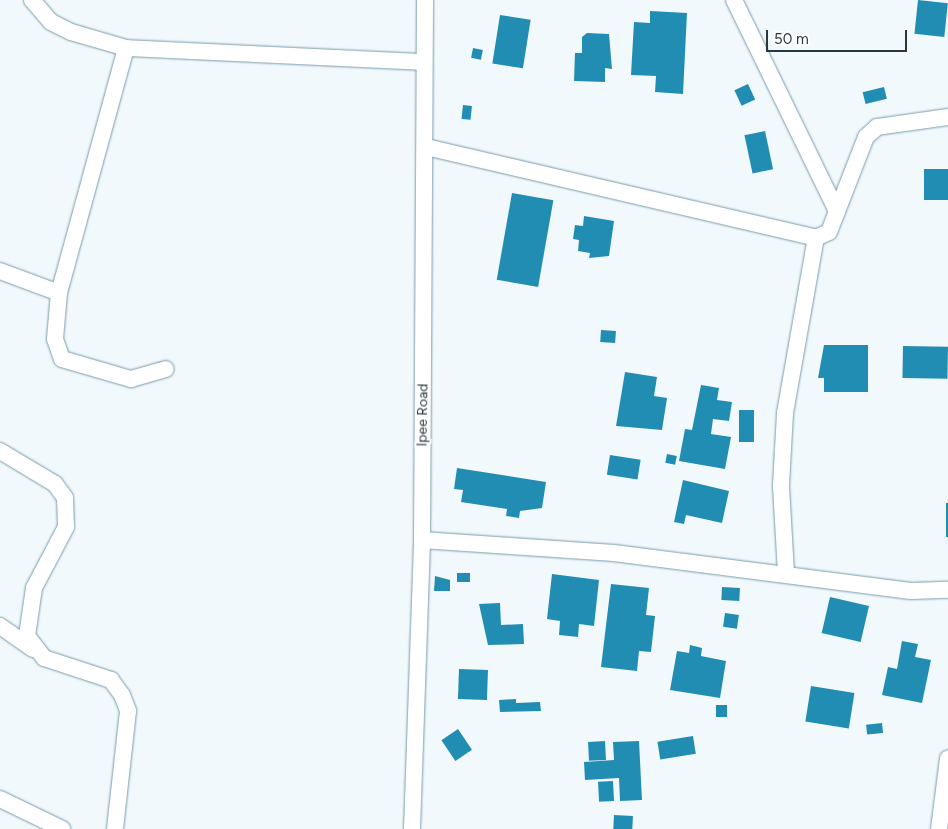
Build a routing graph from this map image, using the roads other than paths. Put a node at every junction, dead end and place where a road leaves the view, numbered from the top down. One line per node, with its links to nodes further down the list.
1 (32, 0): 4 (street)
2 (425, 0): 5 (street, Ipee Road)
3 (734, 0): 8 (street)
4 (126, 48): 5 (street); 11 (street)
5 (423, 62): 7 (street, Ipee Road)
6 (948, 117): 8 (street)
7 (426, 147): 9 (street); 14 (street, Ipee Road)
8 (837, 211): 9 (street)
9 (816, 238): 15 (street)
10 (0, 271): 11 (street)
11 (59, 293): 12 (street)
12 (166, 369)
13 (0, 451): 18 (street)
14 (422, 540): 15 (street); 23 (street, Ipee Road)
15 (786, 573): 16 (street)
16 (948, 590)
17 (0, 626): 18 (street)
18 (33, 649): 22 (street)
19 (948, 759): 24 (street)
20 (0, 799): 21 (street)
21 (62, 829)
22 (114, 829)
23 (412, 829)
24 (939, 829)

